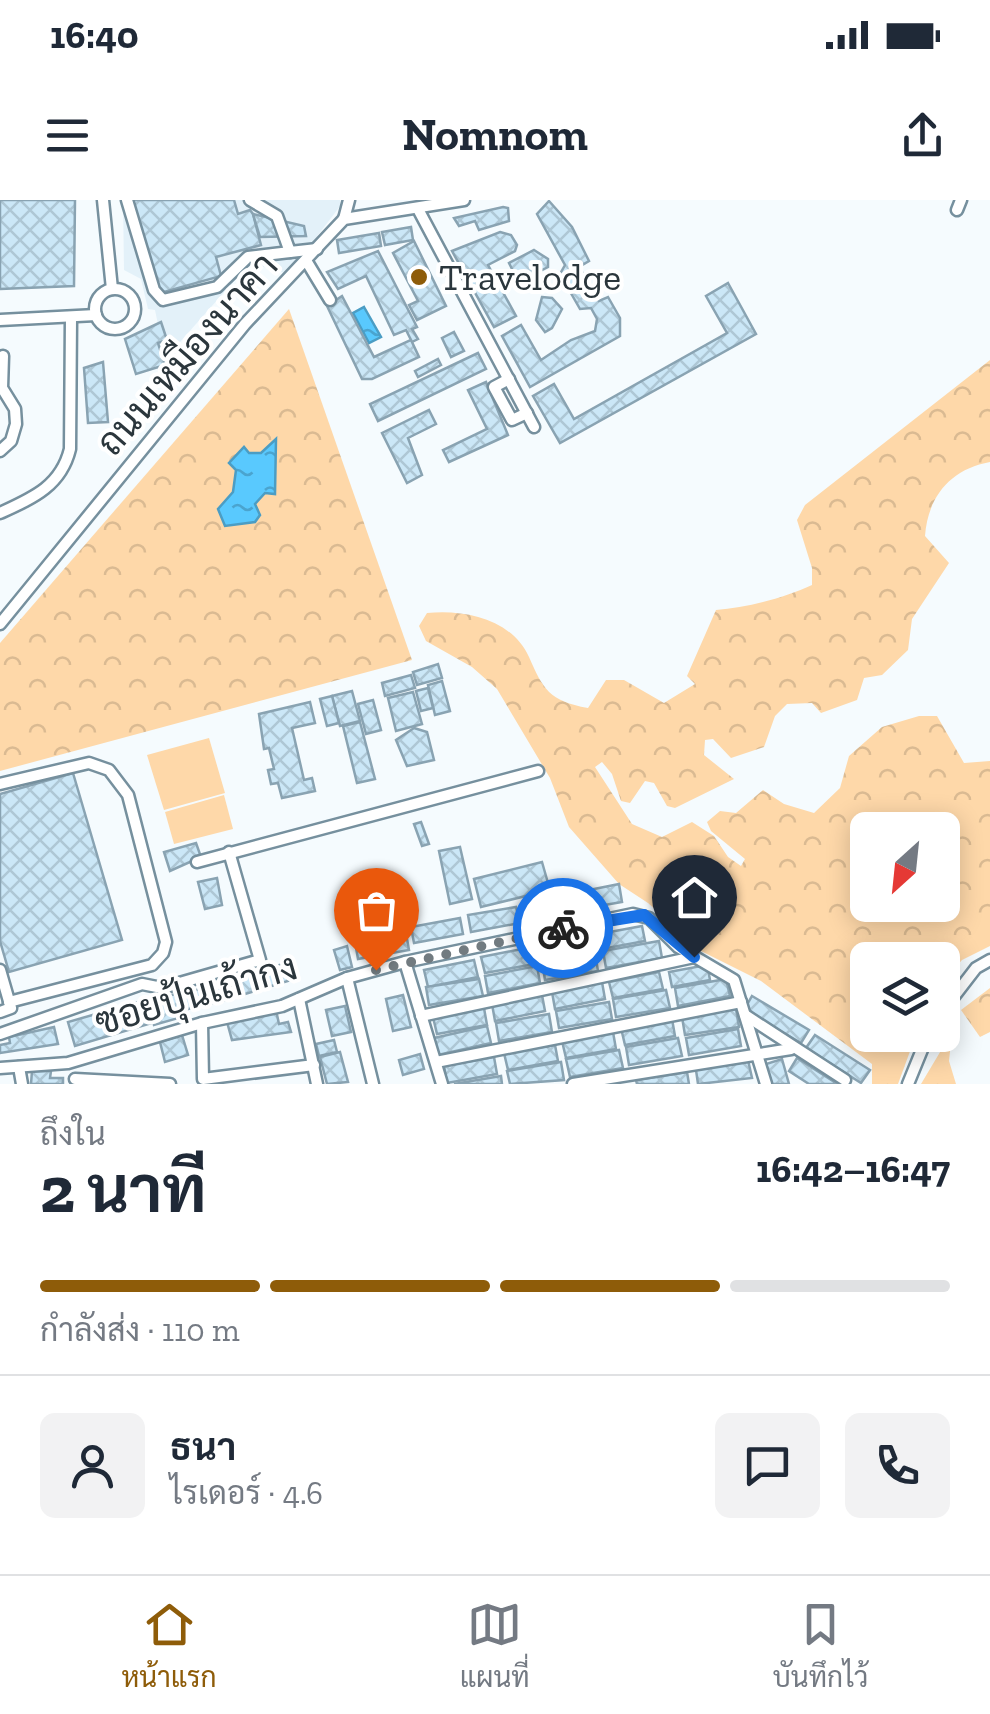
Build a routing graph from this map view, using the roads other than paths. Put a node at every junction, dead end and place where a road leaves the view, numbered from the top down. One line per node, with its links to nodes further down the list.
1 (103, 200): 11 (street)
2 (127, 200): 9 (street)
3 (250, 200): 9 (street)
4 (349, 200): 7 (street)
5 (464, 200): 6 (street)
6 (418, 209): 7 (street); 17 (street)
7 (344, 220): 8 (street, ถนนเหมืองนาคา)
8 (318, 248): 9 (street); 10 (street, ถนนเหมืองนาคา)
9 (290, 252)
10 (307, 262): 12 (street); 20 (street, ถนนเหมืองนาคา)
11 (112, 289): 13 (street); 13 (street)
12 (330, 300)
13 (96, 315): 14 (street)
14 (71, 318): 15 (street); 19 (street)
15 (0, 320)
16 (3, 356): 18 (street)
17 (534, 427)
18 (0, 451)
19 (0, 512)
20 (0, 624)
21 (538, 772): 23 (street)
22 (0, 784): 33 (street)
23 (229, 852): 24 (street); 37 (street)
24 (197, 862)
25 (694, 957): 27 (street, ซอยปุ้นเถ้ากง); 32 (street, ซอยปุ้นเถ้ากง); 35 (street)
26 (990, 960): 30 (street)
27 (404, 962): 29 (street, ซอยปุ้นเถ้ากง); 35 (street)
28 (0, 970): 33 (street)
29 (347, 978): 31 (street, ซอยปุ้นเถ้ากง); 51 (street)
30 (960, 989)
31 (299, 998): 36 (street, ซอยปุ้นเถ้ากง); 43 (street)
32 (741, 1002): 34 (street); 42 (street)
33 (4, 1007)
34 (744, 1015): 38 (street); 39 (street)
35 (421, 1016): 42 (street)
36 (202, 1023): 41 (street, ซอยปุ้นเถ้ากง); 43 (street)
37 (0, 1034)
38 (791, 1048): 39 (street); 46 (street)
39 (756, 1052): 53 (street); 54 (street)
40 (921, 1052): 55 (street)
41 (74, 1061): 44 (street, ซอยปุ้นเถ้ากง); 47 (street)
42 (436, 1062): 52 (street)
43 (314, 1065): 50 (street)
44 (20, 1067): 45 (street, ซอยปุ้นเถ้ากง); 48 (street)
45 (0, 1068)
46 (844, 1080)
47 (76, 1082): 49 (street)
48 (22, 1084)
49 (170, 1084)
50 (317, 1084)
51 (373, 1084)
52 (442, 1084)
53 (573, 1084)
54 (766, 1084)
55 (908, 1084)

